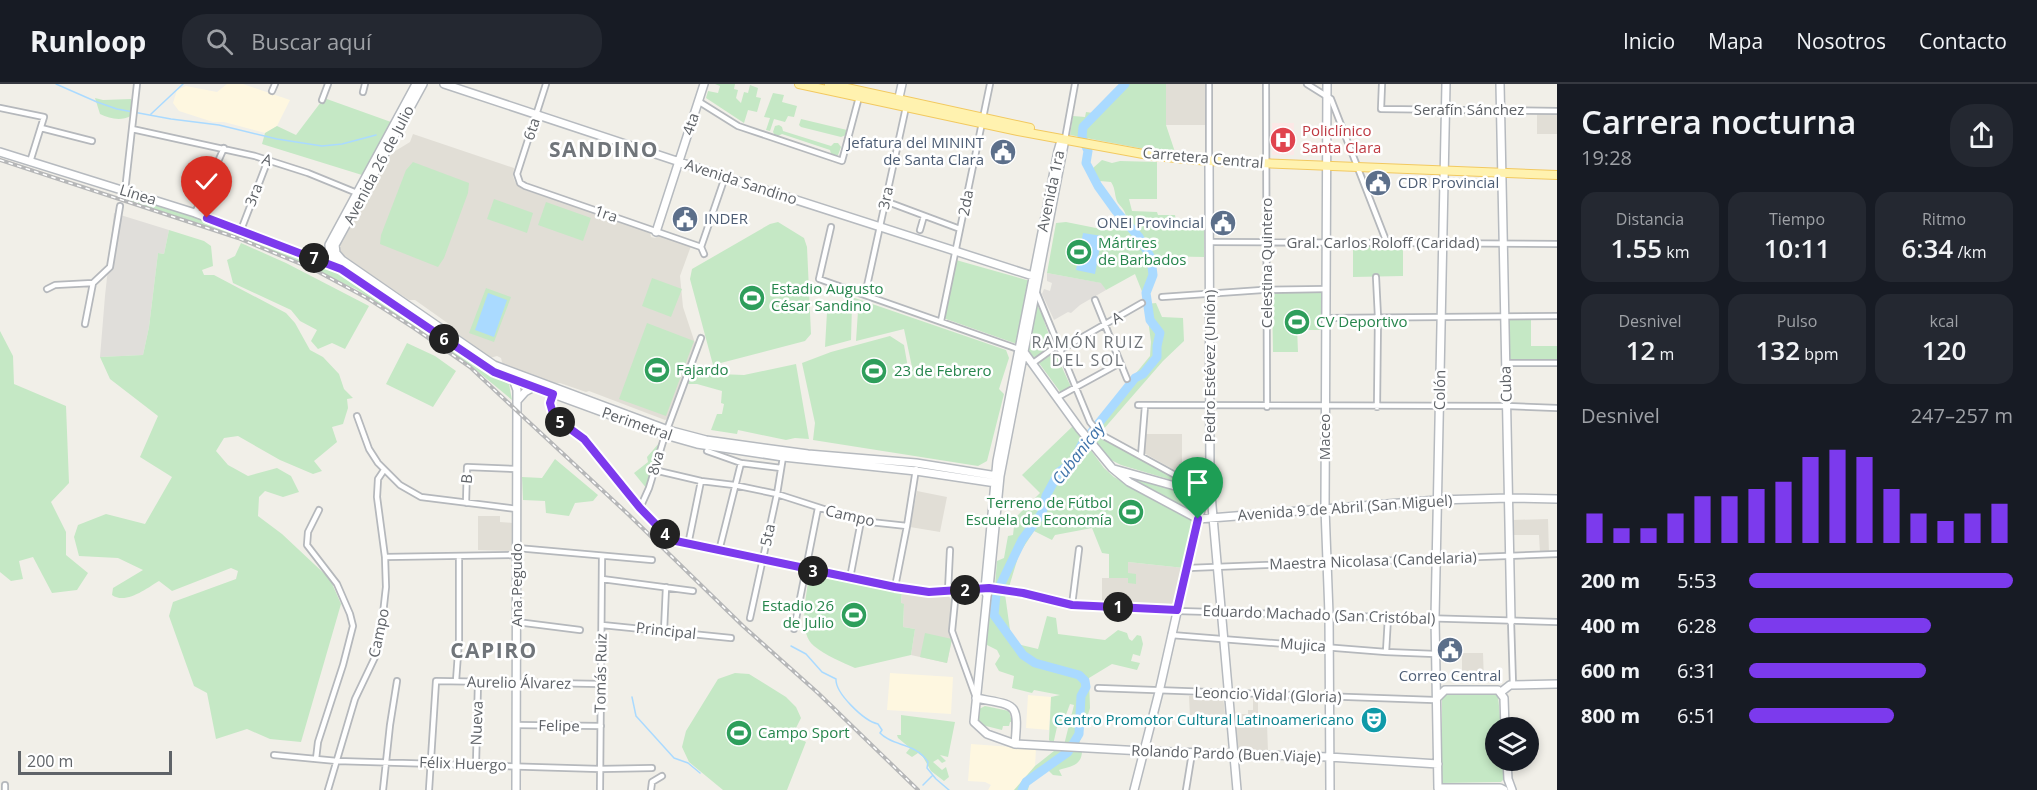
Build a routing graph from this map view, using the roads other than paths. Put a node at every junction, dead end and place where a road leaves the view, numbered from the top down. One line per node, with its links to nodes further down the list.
1 (137, 84): 38 (street)
2 (275, 84): 23 (street)
3 (328, 84): 27 (street)
4 (365, 84): 24 (street)
5 (416, 84): 58 (main road, Avenida 26 de Julio)
6 (423, 84): 58 (main road, Avenida 26 de Julio)
7 (444, 84): 34 (main road, Avenida Sandino)
8 (546, 84): 34 (street, 6ta)
9 (704, 84): 28 (main road, 4ta)
10 (799, 84): 22 (main road, Carretera Central)
11 (829, 84): 29 (main road, Carretera Central)
12 (902, 84): 29 (main road, 3ra)
13 (990, 84): 35 (street, 2da)
14 (1075, 84): 39 (street)
15 (1209, 84): 46 (street, Pedro Estévez (Unión))
16 (1266, 84): 49 (street, Celestina Quintero)
17 (1306, 84): 25 (street)
18 (1327, 84): 25 (main road, Maceo)
19 (1382, 84): 31 (street, Serafín Sánchez)
20 (1446, 84): 31 (main road, Colón)
21 (1500, 84): 32 (main road, Cuba)
22 (816, 86): 26 (main road, Carretera Central)
23 (272, 91)
24 (363, 92)
25 (1326, 95): 50 (main road, Maceo); 51 (street)
26 (859, 97): 28 (street); 29 (main road, Carretera Central)
27 (322, 100)
28 (698, 101): 48 (main road, 4ta)
29 (902, 103): 35 (main road, Carretera Central); 59 (street, 3ra)
30 (0, 108): 36 (street)
31 (1445, 110): 32 (street, Serafín Sánchez); 52 (main road, Colón)
32 (1501, 110): 33 (street, Serafín Sánchez); 53 (main road, Cuba)
33 (1557, 111)
34 (537, 115): 48 (main road, Avenida Sandino); 54 (street, 6ta)
35 (982, 120): 37 (main road, Carretera Central); 65 (street, 2da)
36 (41, 128): 41 (street); 47 (street)
37 (1019, 128): 39 (main road, Carretera Central); 43 (main road)
38 (132, 129): 42 (street, A); 57 (street)
39 (1065, 139): 40 (main road, Carretera Central); 43 (main road, Avenida 1ra)
40 (1075, 140): 43 (main road); 46 (main road, Carretera Central)
41 (92, 141)
42 (224, 148): 45 (street, A); 61 (street)
43 (1060, 151): 81 (main road, Avenida 1ra)
44 (0, 152): 47 (main road, Línea)
45 (268, 160): 58 (street, A); 66 (street, 3ra)
46 (1209, 161): 49 (main road, Carretera Central); 69 (main road, Pedro Estévez (Unión))
47 (30, 162): 57 (main road, Línea)
48 (678, 162): 56 (main road, Avenida Sandino); 68 (main road, 4ta)
49 (1267, 163): 50 (main road, Carretera Central); 70 (street, Celestina Quintero)
50 (1326, 166): 51 (main road, Carretera Central); 71 (main road, Maceo)
51 (1356, 167): 52 (main road, Carretera Central); 72 (street)
52 (1444, 171): 53 (main road, Carretera Central); 73 (main road, Colón)
53 (1502, 173): 55 (main road, Carretera Central); 74 (main road, Cuba)
54 (517, 174): 68 (street, 1ra)
55 (1557, 175)
56 (725, 177): 64 (main road, Avenida Sandino); 76 (street)
57 (125, 191): 61 (main road, Línea)
58 (359, 194): 78 (main road, Avenida 26 de Julio)
59 (885, 201): 62 (street); 64 (street, 3ra)
60 (120, 206): 83 (street)
61 (195, 213): 66 (main road, Línea)
62 (924, 216): 65 (street); 67 (street)
63 (831, 227): 89 (street)
64 (880, 227): 77 (main road, Avenida Sandino); 89 (street, 3ra)
65 (960, 229): 77 (street, 2da)
66 (241, 230): 78 (main road, Línea)
67 (920, 230)
68 (656, 232): 76 (street, 1ra)
69 (1210, 242): 70 (street, Gral. Carlos Roloff (Caridad)); 88 (main road, Pedro Estévez (Unión))
70 (1267, 243): 71 (street, Gral. Carlos Roloff (Caridad)); 87 (street, Celestina Quintero)
71 (1326, 243): 72 (street, Gral. Carlos Roloff (Caridad)); 85 (main road, Maceo)
72 (1387, 243): 73 (street, Gral. Carlos Roloff (Caridad))
73 (1443, 243): 74 (street, Gral. Carlos Roloff (Caridad)); 96 (main road, Colón)
74 (1504, 244): 75 (street, Gral. Carlos Roloff (Caridad)); 94 (main road, Cuba)
75 (1557, 244)
76 (701, 247): 79 (street)
77 (956, 251): 81 (main road, Avenida Sandino); 98 (street, 2da)
78 (329, 252): 80 (main road, Línea); 109 (main road, Perimetral)
79 (704, 254)
80 (341, 269): 112 (main road, Perimetral)
81 (1036, 277): 86 (main road, Avenida 1ra); 103 (main road, Avenida 1ra)
82 (1376, 277): 95 (street)
83 (93, 283): 84 (street); 99 (street)
84 (47, 289)
85 (1326, 289): 87 (street); 97 (main road, Maceo)
86 (1036, 290): 102 (street); 103 (main road, Avenida 1ra)
87 (1267, 290): 88 (street); 123 (street, Celestina Quintero)
88 (1210, 292): 90 (street); 122 (main road, Pedro Estévez (Unión))
89 (865, 295): 98 (street)
90 (1162, 297)
91 (1095, 300): 100 (street)
92 (1142, 303): 100 (street, A)
93 (1557, 315): 94 (street)
94 (1505, 316): 96 (street); 106 (main road, Cuba)
95 (1378, 317): 96 (street); 97 (street); 127 (street)
96 (1441, 317): 124 (main road, Colón)
97 (1326, 318): 126 (main road, Maceo)
98 (942, 321): 103 (street)
99 (84, 324)
100 (1105, 325): 102 (street, A); 105 (street)
101 (701, 338): 110 (street, 8va)
102 (1059, 347): 104 (street, A); 115 (street)
103 (1022, 350): 104 (main road); 134 (main road, Avenida 1ra); 143 (main road, Avenida 1ra)
104 (1033, 363): 118 (main road)
105 (1120, 363): 111 (street); 115 (street)
106 (1506, 363): 107 (street); 125 (main road, Cuba)
107 (1557, 363)
108 (709, 369): 110 (street)
109 (505, 370): 112 (main road); 114 (main road, Perimetral)
110 (689, 370): 130 (street, 8va)
111 (1127, 379)
112 (513, 380): 113 (main road, Perimetral); 116 (main road)
113 (522, 383): 114 (main road, Perimetral); 116 (main road)
114 (533, 384): 117 (main road, Perimetral); 119 (main road); 130 (main road, Perimetral)
115 (1076, 387): 118 (street); 133 (street)
116 (518, 390): 119 (main road, Ana Pegudo)
117 (553, 394): 130 (main road, Perimetral); 154 (street, Eduardo Machado (San Cristóbal))
118 (1058, 397): 138 (main road)
119 (517, 400): 139 (main road, Ana Pegudo)
120 (1138, 405): 121 (street)
121 (1145, 405): 122 (street); 133 (street)
122 (1210, 406): 123 (street); 145 (main road, Pedro Estévez (Unión))
123 (1267, 406): 126 (street)
124 (1439, 406): 125 (street); 127 (street); 153 (main road, Colón)
125 (1507, 406): 128 (street); 151 (main road, Cuba)
126 (1325, 407): 127 (street); 158 (main road, Maceo)
127 (1377, 407)
128 (1557, 408)
129 (357, 416): 140 (street)
130 (666, 432): 132 (main road, Perimetral); 141 (street, 8va)
131 (706, 452): 135 (street)
132 (783, 454): 136 (main road, Perimetral); 137 (street, 5ta)
133 (1141, 456): 147 (street)
134 (997, 461): 142 (main road); 143 (main road, Avenida 1ra)
135 (741, 463): 137 (street); 146 (street)
136 (916, 467): 142 (main road, Perimetral); 143 (main road, Perimetral); 164 (street)
137 (781, 468): 149 (street, 5ta)
138 (1112, 468): 147 (main road); 162 (main road)
139 (517, 469): 155 (street, B); 159 (main road, Ana Pegudo)
140 (384, 470): 155 (street); 174 (street, Campo)
141 (654, 470): 144 (street, Campo); 150 (street, 8va)
142 (984, 474): 143 (main road, Perimetral)
143 (995, 480): 186 (main road, Avenida 1ra); 186 (main road, Avenida 1ra)
144 (701, 481): 146 (street, Campo); 165 (street)
145 (1210, 483): 148 (main road); 161 (main road, Pedro Estévez (Unión))
146 (734, 485): 149 (street, Campo); 168 (street)
147 (1188, 489): 148 (main road)
148 (1207, 492): 162 (main road)
149 (777, 494): 157 (street, Campo); 177 (street, 5ta)
150 (645, 497): 154 (street); 156 (street, 8va)
151 (1509, 498): 152 (main road, Avenida 9 de Abril (San Miguel)); 153 (main road, Avenida 9 de Abril (San Miguel)); 173 (main road, Cuba)
152 (1557, 499)
153 (1437, 501): 158 (main road, Avenida 9 de Abril (San Miguel)); 175 (main road, Colón)
154 (635, 502): 156 (street, Eduardo Machado (San Cristóbal))
155 (466, 503): 159 (street)
156 (640, 508): 165 (street, Eduardo Machado (San Cristóbal))
157 (818, 508): 163 (street, Campo); 181 (street)
158 (1325, 508): 161 (main road, Avenida 9 de Abril (San Miguel)); 178 (main road, Maceo)
159 (517, 509): 169 (main road, Ana Pegudo)
160 (319, 510): 234 (street)
161 (1213, 517): 162 (main road, Avenida 9 de Abril (San Miguel)); 179 (main road, Pedro Estévez (Unión))
162 (1198, 519): 180 (main road)
163 (861, 521): 164 (street, Campo); 182 (street)
164 (907, 526): 185 (street)
165 (688, 545): 168 (street, Eduardo Machado (San Cristóbal))
166 (1079, 549): 190 (street)
167 (950, 550): 188 (street)
168 (719, 551): 177 (street, Eduardo Machado (San Cristóbal))
169 (517, 552): 171 (street); 172 (street); 198 (main road, Ana Pegudo)
170 (1557, 554): 173 (street, Maestra Nicolasa (Candelaria))
171 (459, 556): 174 (street); 211 (street)
172 (602, 556): 176 (street); 183 (street, Tomás Ruiz)
173 (1510, 556): 175 (street, Maestra Nicolasa (Candelaria)); 197 (main road, Cuba)
174 (385, 557): 235 (street, Campo)
175 (1436, 559): 178 (street, Maestra Nicolasa (Candelaria)); 196 (main road, Colón)
176 (652, 560)
177 (762, 560): 181 (street, Eduardo Machado (San Cristóbal)); 195 (street, 5ta)
178 (1326, 563): 179 (street, Maestra Nicolasa (Candelaria)); 193 (main road, Maceo)
179 (1216, 567): 180 (street, Maestra Nicolasa (Candelaria)); 192 (main road, Pedro Estévez (Unión))
180 (1188, 568): 191 (main road)
181 (805, 569): 182 (street, Eduardo Machado (San Cristóbal)); 201 (street)
182 (850, 578): 185 (street, Eduardo Machado (San Cristóbal))
183 (602, 579): 184 (street); 200 (street, Tomás Ruiz)
184 (666, 587): 187 (street); 203 (street)
185 (895, 587): 188 (street, Eduardo Machado (San Cristóbal))
186 (988, 590): 189 (street, Eduardo Machado (San Cristóbal)); 190 (street, Eduardo Machado (San Cristóbal)); 223 (main road, Avenida 1ra)
187 (693, 591)
188 (948, 591): 189 (street, Eduardo Machado (San Cristóbal))
189 (956, 591): 223 (street)
190 (1072, 605): 191 (street, Eduardo Machado (San Cristóbal))
191 (1177, 610): 192 (street, Eduardo Machado (San Cristóbal)); 204 (main road)
192 (1221, 612): 193 (street, Eduardo Machado (San Cristóbal)); 206 (main road, Pedro Estévez (Unión))
193 (1329, 614): 194 (street, Eduardo Machado (San Cristóbal)); 207 (main road, Maceo)
194 (1388, 617): 196 (street, Eduardo Machado (San Cristóbal)); 208 (street)
195 (750, 618)
196 (1435, 618): 197 (street, Eduardo Machado (San Cristóbal)); 209 (main road, Colón)
197 (1511, 621): 199 (street, Eduardo Machado (San Cristóbal)); 216 (street, Cuba)
198 (517, 622): 202 (street); 213 (main road, Ana Pegudo)
199 (1557, 622)
200 (602, 625): 203 (street, Principal); 214 (street, Tomás Ruiz)
201 (794, 629)
202 (580, 630)
203 (664, 631): 205 (street, Principal)
204 (1171, 635): 206 (street, Mujica); 218 (main road)
205 (731, 638)
206 (1224, 640): 207 (street, Mujica); 220 (main road, Pedro Estévez (Unión))
207 (1329, 646): 208 (street, Mujica); 221 (main road, Maceo)
208 (1386, 652): 209 (street, Mujica)
209 (1435, 654): 222 (main road, Colón)
210 (397, 681): 236 (street)
211 (456, 681): 212 (street, Aurelio Álvarez); 237 (street, Aurelio Álvarez)
212 (478, 682): 213 (street, Aurelio Álvarez); 239 (street, Nueva)
213 (516, 682): 214 (street, Aurelio Álvarez); 226 (main road, Ana Pegudo)
214 (601, 684): 227 (street, Tomás Ruiz)
215 (1557, 684): 216 (main road)
216 (1513, 685): 219 (main road)
217 (1098, 688): 218 (street, Leoncio Vidal (Gloria))
218 (1159, 692): 220 (street, Leoncio Vidal (Gloria)); 229 (main road)
219 (1501, 692): 222 (main road); 224 (main road)
220 (1229, 693): 221 (street, Leoncio Vidal (Gloria)); 231 (main road, Pedro Estévez (Unión))
221 (1328, 696): 222 (street, Leoncio Vidal (Gloria)); 233 (main road, Maceo)
222 (1438, 697): 238 (main road, Colón)
223 (976, 698): 225 (main road, Avenida 1ra); 228 (main road)
224 (1505, 717)
225 (974, 722): 228 (main road, Rolando Pardo (Buen Viaje))
226 (516, 725): 227 (street, Felipe); 240 (main road, Ana Pegudo)
227 (601, 726): 242 (street, Tomás Ruiz)
228 (1015, 744): 229 (main road, Rolando Pardo (Buen Viaje))
229 (1143, 751): 230 (main road, Rolando Pardo (Buen Viaje)); 255 (main road)
230 (1192, 753): 231 (main road, Rolando Pardo (Buen Viaje)); 256 (street)
231 (1234, 754): 233 (main road, Rolando Pardo (Buen Viaje)); 257 (main road, Pedro Estévez (Unión))
232 (274, 755): 234 (street, Félix Huergo)
233 (1329, 757): 238 (main road, Rolando Pardo (Buen Viaje)); 258 (main road, Maceo)
234 (316, 759): 235 (street, Félix Huergo)
235 (338, 761): 236 (street, Félix Huergo); 249 (street, Campo)
236 (385, 762): 237 (street, Félix Huergo); 250 (street)
237 (430, 764): 239 (street, Félix Huergo); 251 (street)
238 (1438, 764): 246 (main road, Colón)
239 (476, 765): 240 (street, Félix Huergo)
240 (516, 766): 242 (street, Félix Huergo); 252 (main road, Ana Pegudo)
241 (652, 768): 242 (street, Félix Huergo)
242 (600, 769): 253 (street, Tomás Ruiz)
243 (1508, 771): 245 (main road)
244 (662, 776): 254 (street)
245 (1508, 779): 248 (main road); 259 (main road)
246 (1437, 789): 247 (main road)
247 (1478, 789): 248 (main road)
248 (1502, 789)
249 (328, 790)
250 (383, 790)
251 (429, 790)
252 (516, 790)
253 (600, 790)
254 (651, 790)
255 (1134, 790)
256 (1186, 790)
257 (1237, 790)
258 (1330, 790)
259 (1512, 790)

